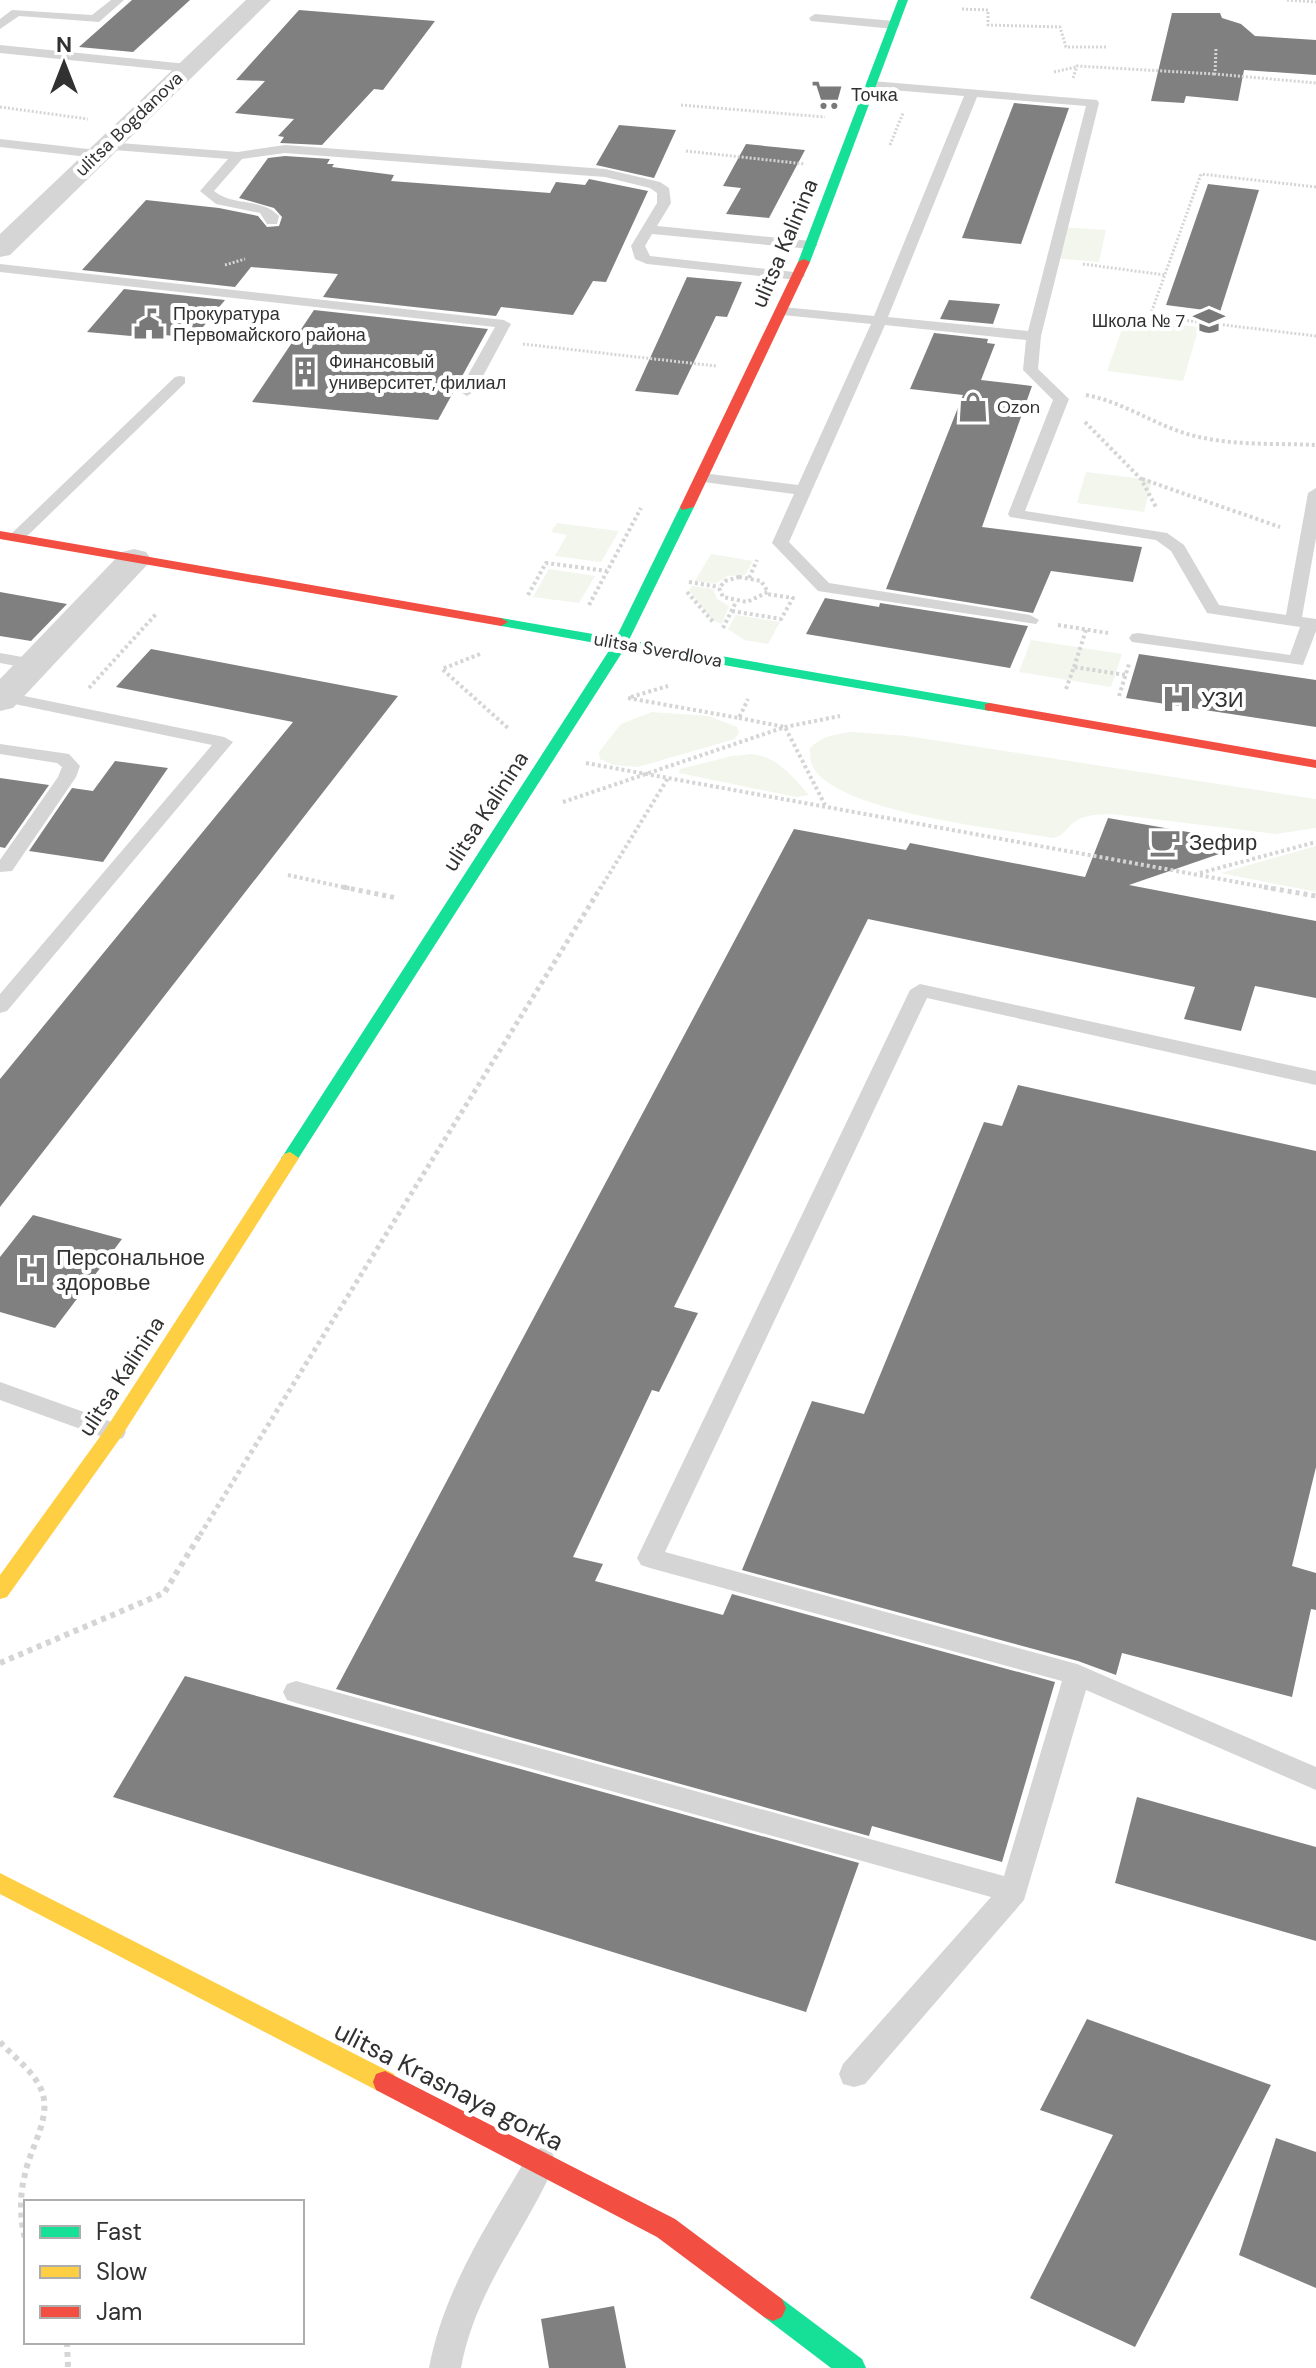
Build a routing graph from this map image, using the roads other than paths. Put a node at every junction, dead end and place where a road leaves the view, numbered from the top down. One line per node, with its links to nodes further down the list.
1 (118, 0): 5 (lane)
2 (259, 0): 8 (street, ulitsa Bogdanova)
3 (903, 0): 6 (main road, ulitsa Kalinina)
4 (815, 18): 6 (lane)
5 (0, 25)
6 (894, 25): 9 (main road, ulitsa Kalinina)
7 (0, 49): 8 (lane)
8 (187, 68): 12 (street, ulitsa Bogdanova)
9 (872, 85): 10 (lane); 16 (main road, ulitsa Kalinina)
10 (972, 93): 21 (lane); 22 (lane)
11 (0, 143): 12 (lane)
12 (102, 150): 13 (lane); 17 (street, ulitsa Bogdanova)
13 (238, 156): 14 (lane); 15 (lane)
14 (272, 221)
15 (648, 229): 16 (lane); 19 (lane)
16 (811, 245): 19 (main road, ulitsa Kalinina)
17 (0, 249)
18 (0, 268): 24 (lane)
19 (798, 276): 20 (main road, ulitsa Kalinina)
20 (783, 311): 21 (lane); 25 (main road, ulitsa Kalinina)
21 (879, 322): 22 (lane); 26 (lane)
22 (1034, 336): 31 (lane)
23 (180, 380): 28 (lane)
24 (467, 391)
25 (702, 478): 26 (lane); 33 (main road, ulitsa Kalinina)
26 (802, 490): 30 (lane)
27 (1316, 493): 31 (lane)
28 (8, 537): 29 (main road, ulitsa Sverdlova)
29 (134, 559): 33 (main road, ulitsa Sverdlova); 34 (street)
30 (1030, 620)
31 (1306, 623): 32 (lane)
32 (1138, 638)
33 (620, 644): 37 (main road, ulitsa Sverdlova); 42 (main road, ulitsa Kalinina)
34 (16, 661): 35 (street)
35 (2, 698): 39 (lane)
36 (0, 749): 38 (lane)
37 (1316, 764)
38 (5, 867)
39 (0, 1007)
40 (1316, 1078): 44 (lane)
41 (0, 1391): 42 (lane)
42 (114, 1432): 43 (main road, ulitsa Kalinina)
43 (0, 1591)
44 (1077, 1675): 46 (lane); 48 (lane)
45 (296, 1692): 48 (lane)
46 (1316, 1779)
47 (0, 1883): 50 (main road, ulitsa Krasnaya gorka)
48 (1014, 1891): 49 (lane)
49 (854, 2074)
50 (541, 2162): 51 (lane); 52 (main road, ulitsa Krasnaya gorka)
51 (445, 2368)
52 (853, 2368)

